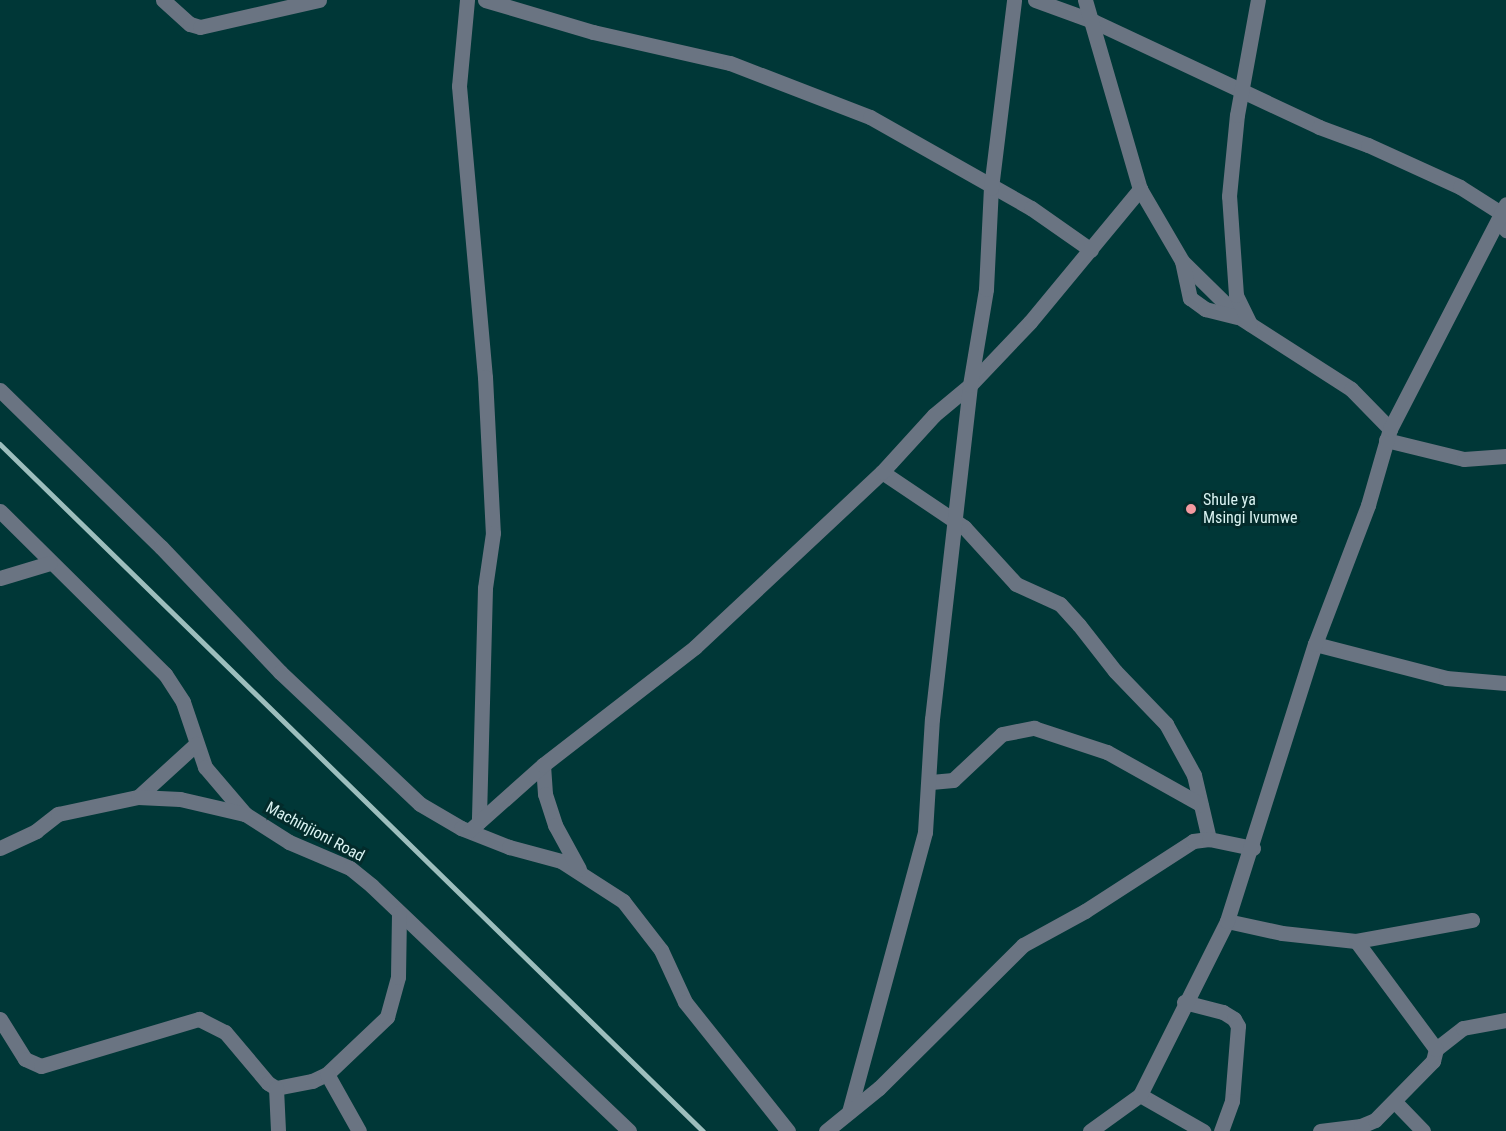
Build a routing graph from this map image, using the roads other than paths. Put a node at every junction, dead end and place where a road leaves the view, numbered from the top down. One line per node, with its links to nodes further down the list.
1 (163, 0): 2 (street)
2 (319, 0)
3 (466, 0): 34 (street)
4 (485, 0): 11 (street)
5 (1014, 0): 11 (street)
6 (1035, 0): 9 (street)
7 (1085, 0): 9 (street)
8 (1258, 0): 10 (street)
9 (1093, 21): 10 (street); 12 (street)
10 (1242, 91): 13 (street); 16 (street)
11 (991, 188): 15 (street); 17 (street)
12 (1140, 189): 15 (street); 16 (street)
13 (1504, 208): 14 (street); 19 (street)
14 (1506, 230)
15 (1090, 250): 17 (street)
16 (1245, 321): 19 (street)
17 (970, 385): 21 (street); 23 (street)
18 (0, 390): 34 (street)
19 (1388, 434): 20 (street); 26 (street)
20 (1506, 456)
21 (882, 472): 23 (street); 29 (street)
22 (0, 511): 24 (street, Machinjioni Road)
23 (955, 521): 30 (street); 32 (street)
24 (50, 563): 25 (street); 28 (street, Machinjioni Road)
25 (0, 578)
26 (1315, 644): 27 (street); 37 (street)
27 (1506, 683)
28 (196, 744): 31 (street); 33 (street, Machinjioni Road)
29 (543, 765): 34 (street); 38 (street)
30 (931, 782): 32 (street); 51 (street)
31 (138, 797): 33 (street); 36 (street)
32 (1200, 804): 35 (street)
33 (245, 814): 39 (street, Machinjioni Road)
34 (474, 826): 38 (street)
35 (1209, 839): 37 (street); 51 (street)
36 (0, 848)
37 (1253, 848): 41 (street)
38 (579, 869): 56 (street)
39 (399, 913): 47 (street); 55 (street, Machinjioni Road)
40 (1472, 920): 42 (street)
41 (1227, 921): 42 (street); 43 (street)
42 (1356, 941): 46 (street)
43 (1184, 1002): 49 (street); 60 (street)
44 (0, 1019): 48 (street)
45 (1506, 1020): 46 (street)
46 (1436, 1049): 50 (street)
47 (327, 1074): 48 (street); 54 (street)
48 (276, 1088): 53 (street)
49 (1140, 1095): 58 (street); 59 (street)
50 (1396, 1103): 52 (street); 62 (street)
51 (849, 1112): 57 (street)
52 (1345, 1130): 61 (street)
53 (278, 1131)
54 (359, 1131)
55 (629, 1131)
56 (788, 1131)
57 (826, 1131)
58 (1090, 1131)
59 (1203, 1131)
60 (1221, 1131)
61 (1320, 1131)
62 (1423, 1131)

